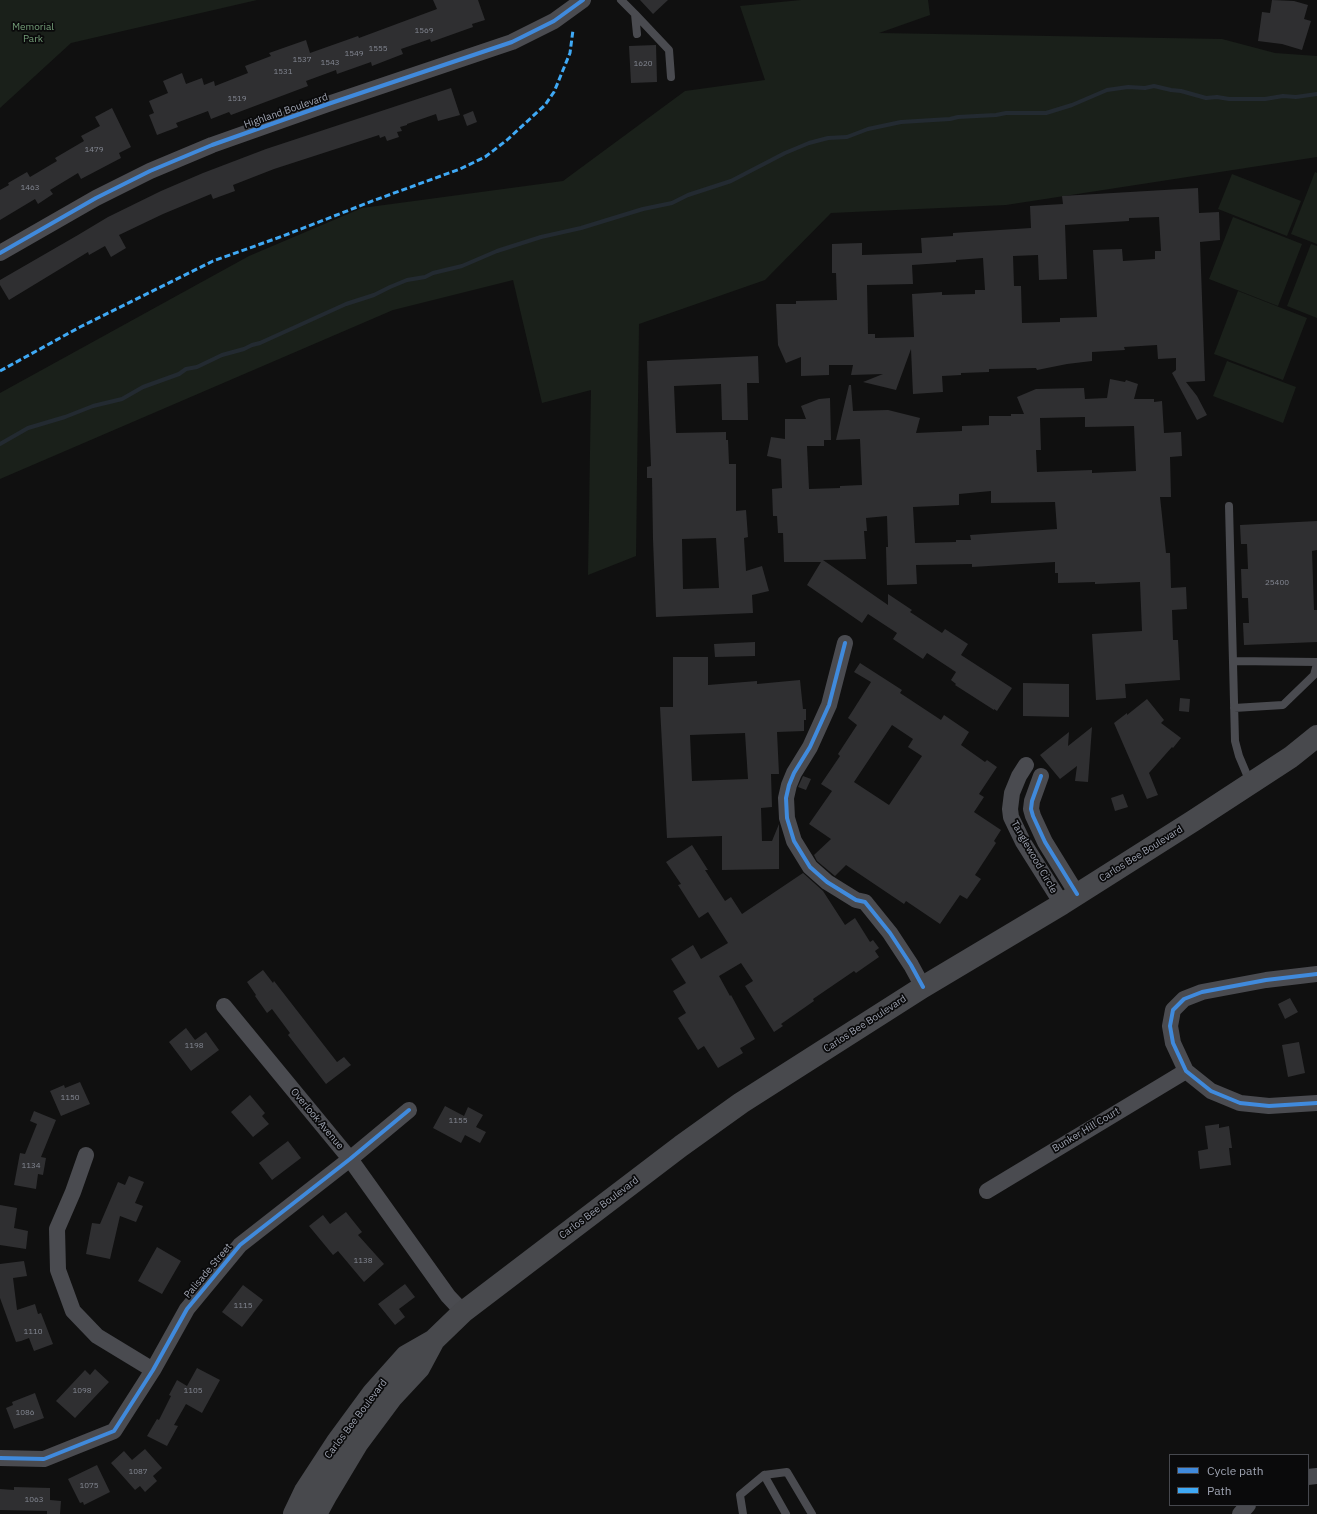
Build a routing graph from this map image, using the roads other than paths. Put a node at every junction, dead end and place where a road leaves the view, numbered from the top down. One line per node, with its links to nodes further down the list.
1 (583, 0): 6 (street, Highland Boulevard)
2 (621, 0): 3 (lane)
3 (634, 14): 4 (lane); 5 (lane)
4 (638, 34)
5 (671, 77)
6 (0, 253)
7 (1229, 506): 9 (lane)
8 (844, 643): 18 (street)
9 (1234, 661): 10 (lane); 11 (lane)
10 (1317, 663): 11 (lane)
11 (1234, 708): 15 (lane)
12 (1317, 736): 15 (main road, Carlos Bee Boulevard)
13 (1026, 765): 16 (street, Tanglewood Circle)
14 (1041, 776): 16 (street, Tanglewood Circle)
15 (1251, 783): 16 (main road, Carlos Bee Boulevard)
16 (1070, 899): 18 (main road, Carlos Bee Boulevard)
17 (1317, 974): 20 (street)
18 (923, 986): 26 (main road, Carlos Bee Boulevard)
19 (224, 1006): 24 (street, Overlook Avenue)
20 (1186, 1071): 21 (street); 25 (street, Bunker Hill Court)
21 (1317, 1103)
22 (409, 1110): 24 (street, Palisade Street)
23 (86, 1155): 28 (street)
24 (350, 1160): 26 (street, Overlook Avenue); 28 (street, Palisade Street)
25 (987, 1191)
26 (463, 1312): 27 (main road, Carlos Bee Boulevard)
27 (434, 1340): 32 (main road, Carlos Bee Boulevard); 33 (main road, Carlos Bee Boulevard)
28 (153, 1370): 29 (street, Palisade Street)
29 (0, 1458)
30 (764, 1476): 34 (lane); 35 (lane); 36 (lane)
31 (1247, 1506): 37 (street)
32 (294, 1514)
33 (316, 1514)
34 (743, 1514)
35 (786, 1514)
36 (812, 1514)
37 (1240, 1514)

